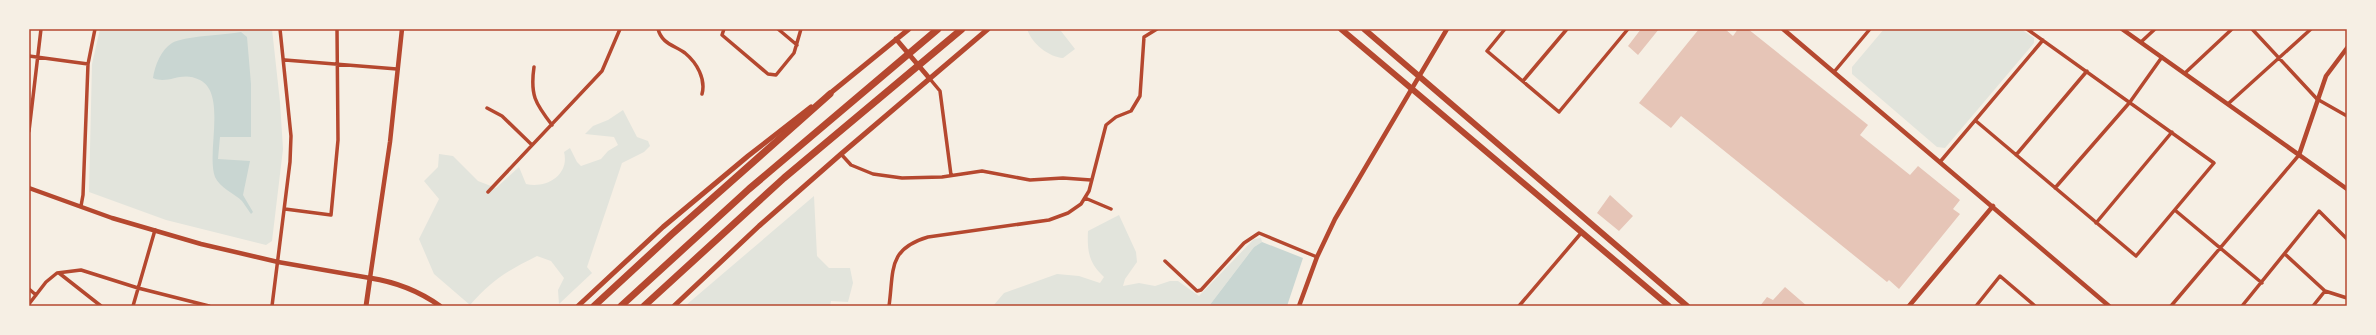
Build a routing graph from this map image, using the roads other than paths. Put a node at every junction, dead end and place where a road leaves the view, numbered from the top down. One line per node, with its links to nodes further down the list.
1 (41, 29): 37 (street)
2 (95, 29): 40 (street)
3 (280, 29): 39 (street)
4 (337, 29): 41 (street)
5 (402, 29): 43 (street)
6 (620, 29): 60 (street)
7 (658, 29): 51 (street)
8 (724, 29): 33 (street)
9 (778, 29): 33 (street)
10 (801, 29): 33 (street)
11 (909, 29): 30 (main road)
12 (938, 29): 108 (highway)
13 (962, 29): 109 (highway)
14 (988, 29): 48 (main road)
15 (1157, 29): 69 (street)
16 (1341, 29): 50 (highway)
17 (1364, 29): 47 (highway)
18 (1447, 29): 47 (street)
19 (1506, 29): 49 (street)
20 (1567, 29): 49 (street)
21 (1628, 29): 49 (street)
22 (1783, 29): 45 (street)
23 (2027, 29): 31 (street)
24 (2122, 29): 32 (street)
25 (2155, 29): 32 (street)
26 (2232, 29): 46 (street)
27 (2252, 29): 38 (street)
28 (2311, 29): 38 (street)
29 (1868, 30): 45 (street)
30 (896, 40): 48 (main road); 52 (main road)
31 (2043, 40): 44 (street); 59 (street)
32 (2141, 42): 36 (street)
33 (797, 45)
34 (2347, 48): 53 (street)
35 (29, 56): 37 (street)
36 (2162, 57): 46 (street); 54 (street)
37 (38, 58): 40 (street); 57 (street)
38 (2279, 58): 53 (street); 55 (street)
39 (285, 60): 41 (street); 77 (street)
40 (88, 64): 75 (street)
41 (337, 66): 43 (street); 77 (street)
42 (534, 67): 60 (street)
43 (397, 69): 90 (street)
44 (2087, 71): 54 (street); 65 (street)
45 (1834, 72): 67 (street)
46 (2185, 73): 55 (street)
47 (1420, 77): 50 (street); 115 (highway)
48 (930, 79): 64 (main road); 68 (street)
49 (1523, 81)
50 (1413, 88): 82 (highway); 86 (street)
51 (702, 94)
52 (830, 94): 106 (main road); 107 (highway)
53 (2318, 99): 58 (street); 66 (street)
54 (2130, 102): 62 (street); 71 (street)
55 (2228, 104): 66 (street)
56 (487, 108): 63 (street)
57 (30, 109): 61 (street)
58 (2347, 116)
59 (1976, 121): 65 (street); 67 (street)
60 (552, 125): 63 (street)
61 (29, 131)
62 (2172, 132): 79 (street); 80 (street)
63 (532, 145): 73 (street)
64 (841, 154): 68 (street); 110 (main road)
65 (2016, 155): 71 (street)
66 (2299, 155): 72 (street); 84 (street)
67 (1940, 162): 76 (street)
68 (951, 176): 69 (street)
69 (1091, 180): 74 (street)
70 (29, 188): 75 (street)
71 (2055, 188): 80 (street)
72 (2347, 189)
73 (488, 192)
74 (1084, 198): 78 (street); 111 (street)
75 (81, 206): 81 (street)
76 (1993, 206): 99 (street); 118 (street)
77 (284, 209): 88 (street)
78 (1111, 210)
79 (2176, 211): 80 (street); 84 (street)
80 (2096, 223)
81 (155, 230): 88 (street); 92 (street)
82 (1582, 232): 113 (street); 114 (highway)
83 (2347, 239): 85 (street)
84 (2220, 248): 91 (street); 119 (street)
85 (2286, 255): 91 (street); 94 (street)
86 (1317, 257): 87 (street); 112 (street)
87 (1165, 261)
88 (278, 262): 90 (street); 103 (street)
89 (59, 273): 92 (street); 95 (street); 100 (street)
90 (370, 278): 104 (main road); 105 (main road)
91 (2262, 283): 120 (street)
92 (138, 288): 98 (street); 101 (street)
93 (29, 289): 95 (street)
94 (2325, 291): 96 (street); 121 (street)
95 (36, 295): 97 (street)
96 (2347, 298)
97 (29, 304)
98 (202, 305): 102 (street)
99 (1911, 305)
100 (101, 306)
101 (133, 306)
102 (209, 306)
103 (272, 306)
104 (366, 306)
105 (440, 306)
106 (578, 306)
107 (594, 306)
108 (621, 306)
109 (644, 306)
110 (674, 306)
111 (889, 306)
112 (1299, 306)
113 (1519, 306)
114 (1669, 306)
115 (1687, 306)
116 (1976, 306): 117 (street)
117 (2035, 306)
118 (2109, 306)
119 (2171, 306)
120 (2242, 306)
121 (2314, 306)

